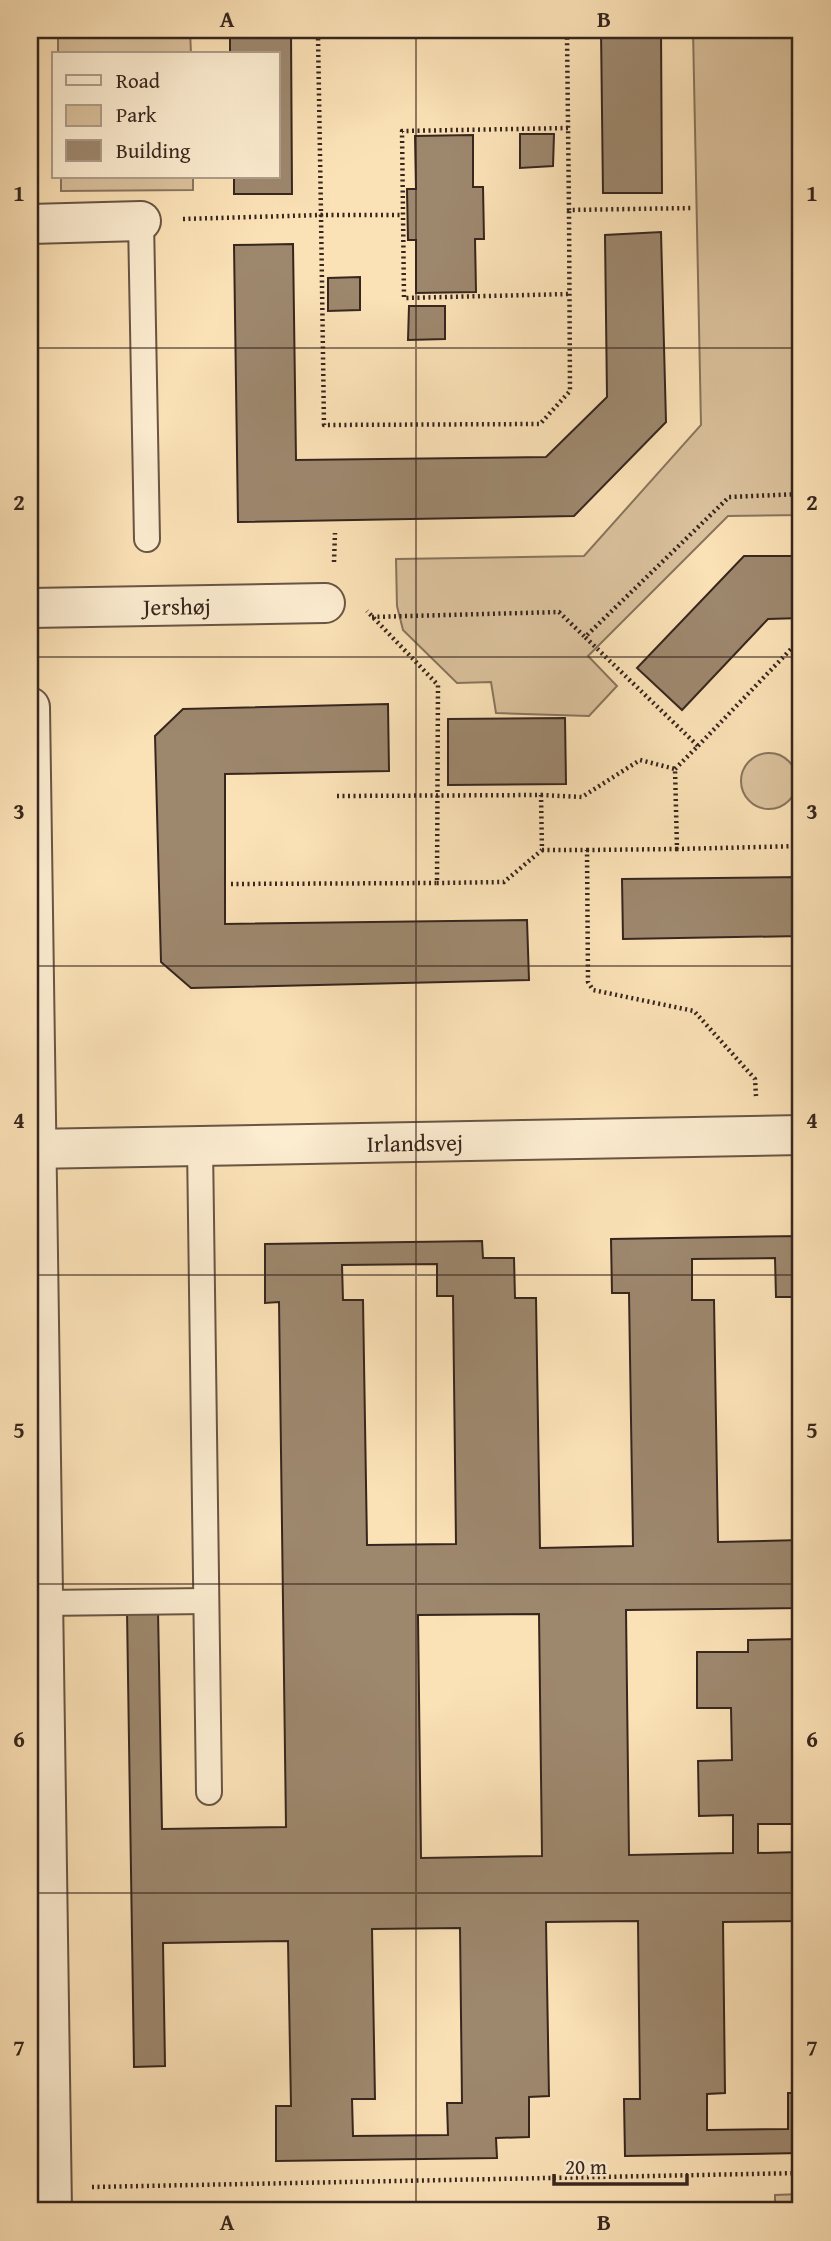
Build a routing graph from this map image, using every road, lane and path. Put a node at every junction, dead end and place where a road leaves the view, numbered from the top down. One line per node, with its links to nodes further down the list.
1 (324, 30): 6 (path)
2 (560, 30): 3 (path)
3 (568, 128): 5 (path); 7 (path)
4 (693, 208): 5 (path)
5 (569, 210): 10 (path)
6 (321, 215): 7 (path); 8 (path); 10 (path)
7 (403, 215): 10 (path)
8 (141, 220): 9 (street); 12 (lane)
9 (30, 224)
10 (570, 294)
11 (801, 494): 16 (path)
12 (147, 539)
13 (325, 603): 14 (street, Jershøj); 15 (path)
14 (30, 608)
15 (372, 617): 16 (path); 23 (path)
16 (585, 637): 19 (path)
17 (801, 649): 19 (path)
18 (30, 706): 33 (street)
19 (698, 746): 20 (path)
20 (675, 769): 21 (path); 25 (path)
21 (541, 795): 23 (path); 26 (path)
22 (337, 796): 23 (path)
23 (439, 796): 28 (path)
24 (801, 846): 25 (path)
25 (677, 849): 27 (path)
26 (542, 850): 27 (path); 28 (path)
27 (587, 850): 31 (path)
28 (437, 883): 29 (path)
29 (231, 884)
30 (801, 1135): 31 (street, Irlandsvej)
31 (757, 1136): 32 (street, Irlandsvej)
32 (200, 1146): 33 (street, Irlandsvej); 35 (lane)
33 (33, 1149): 34 (street)
34 (35, 1300): 36 (street)
35 (206, 1601): 36 (lane); 37 (lane)
36 (43, 1603): 39 (street)
37 (209, 1792)
38 (801, 2174): 39 (path)
39 (52, 2200)

